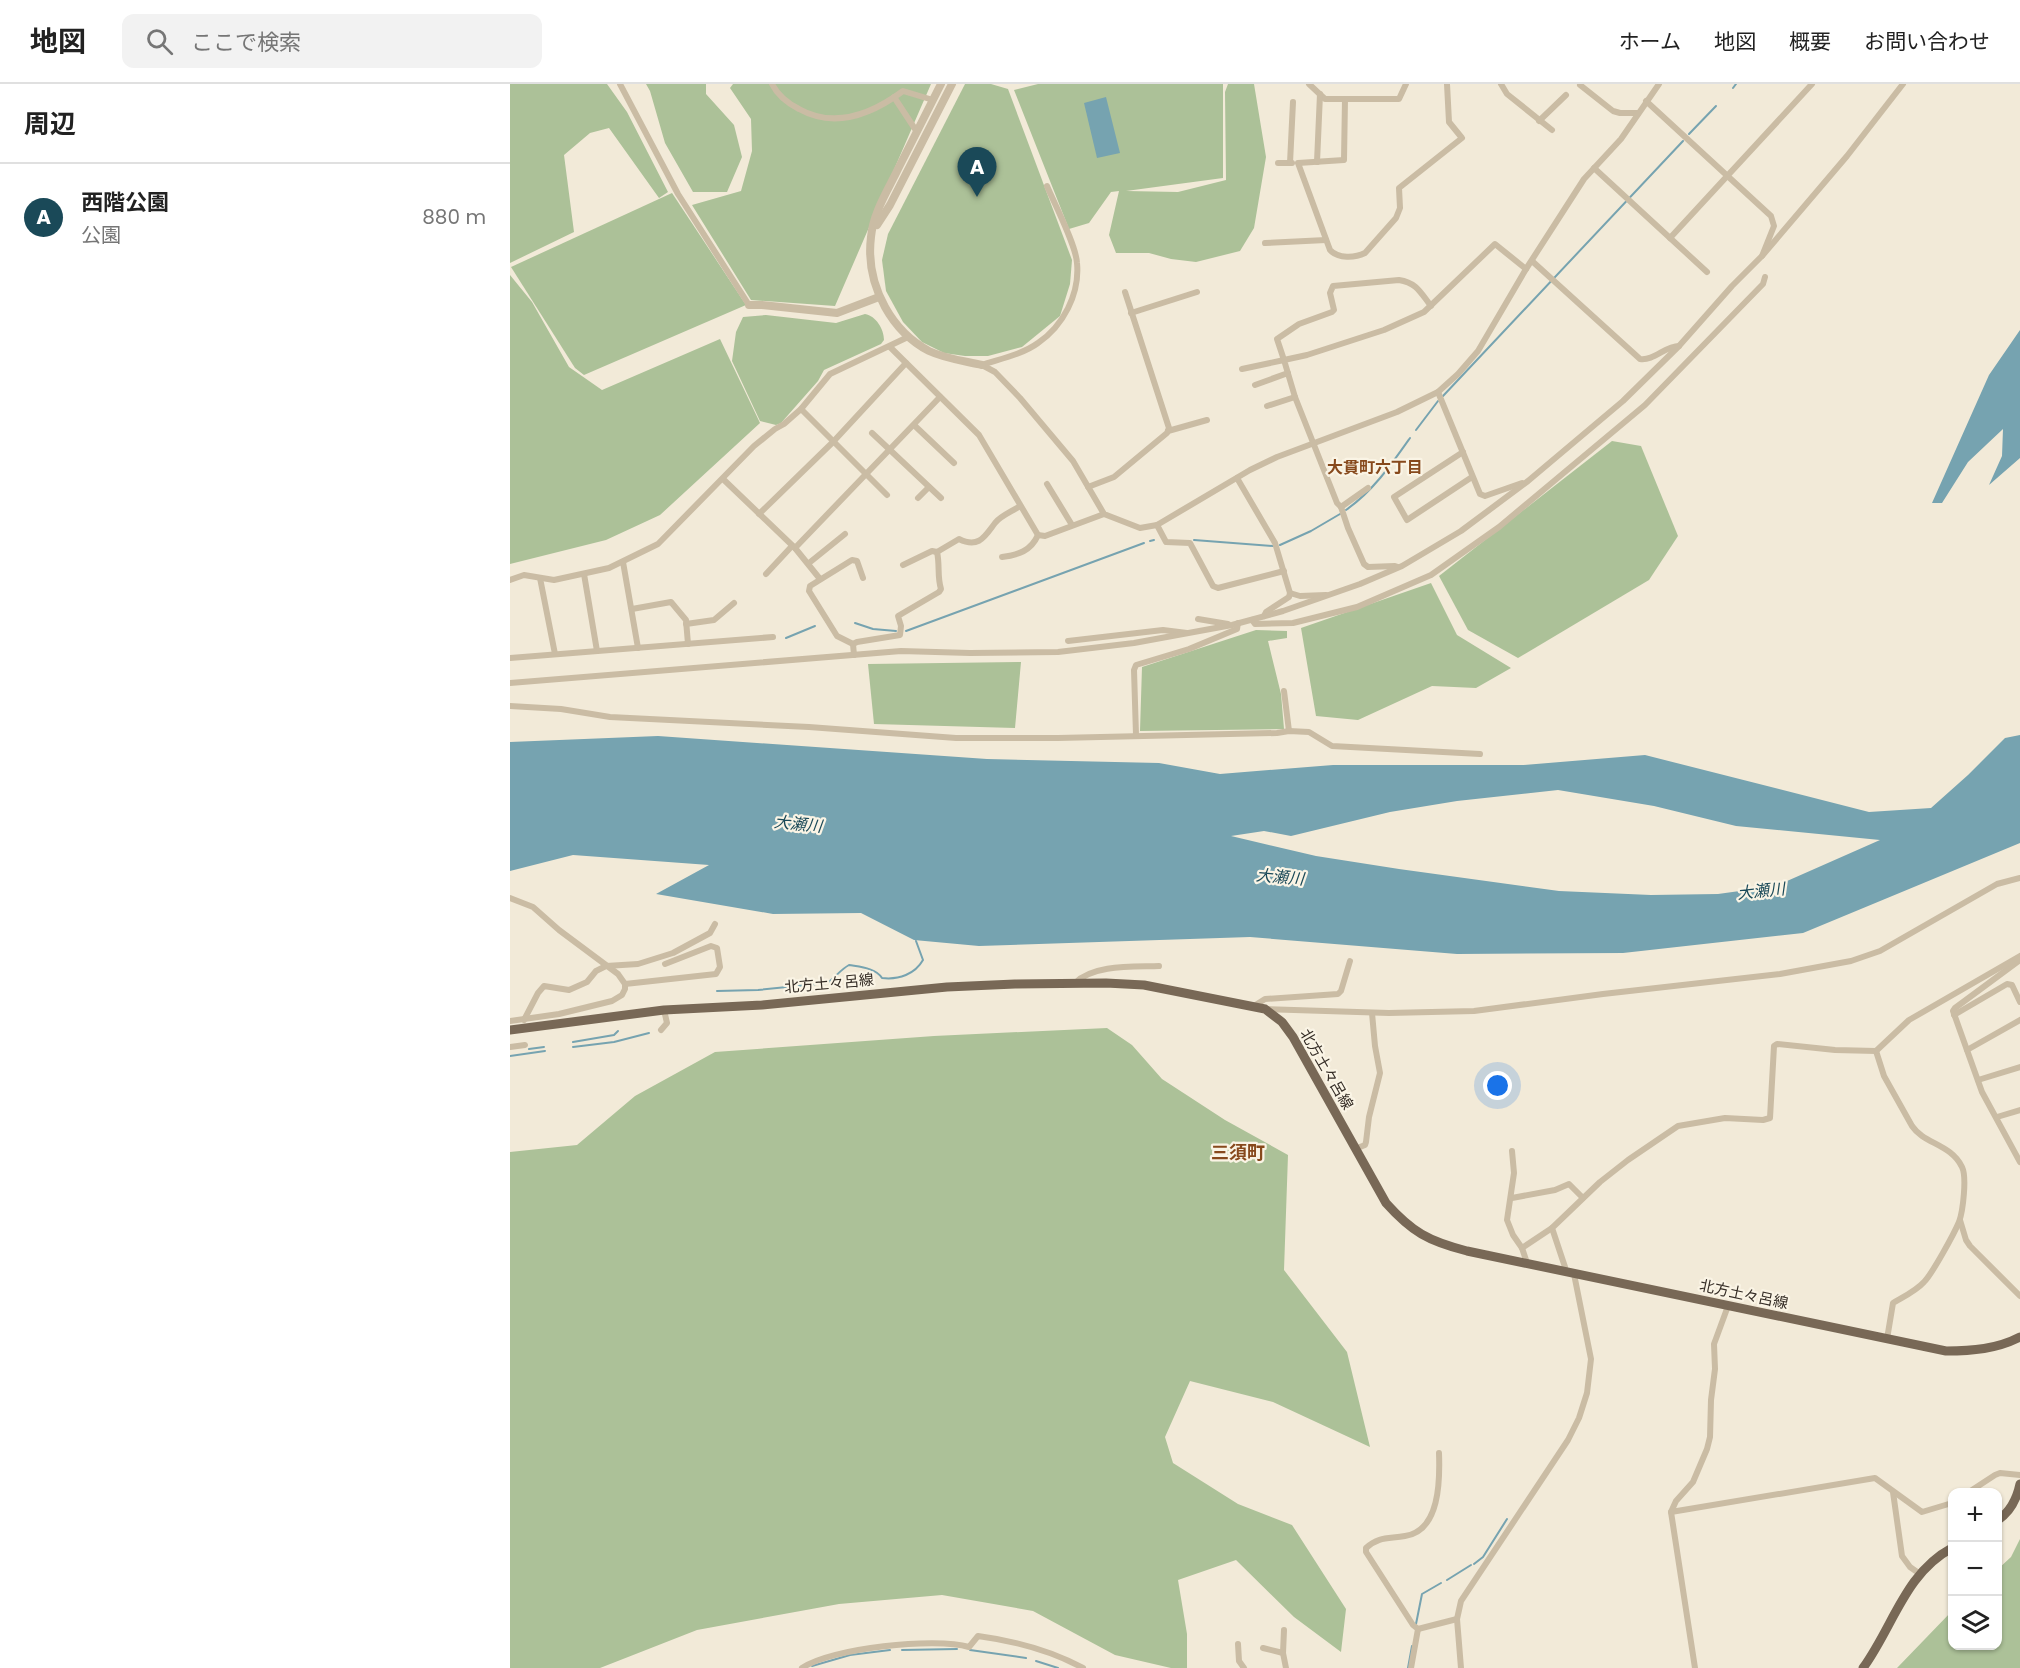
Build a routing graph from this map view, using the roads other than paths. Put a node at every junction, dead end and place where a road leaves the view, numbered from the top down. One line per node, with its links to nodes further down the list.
1 (620, 84): 43 (street)
2 (772, 84): 15 (street)
3 (941, 84): 17 (street)
4 (952, 84): 31 (street)
5 (1309, 84): 13 (street)
6 (1406, 84): 16 (street)
7 (1447, 84): 33 (street)
8 (1501, 84): 21 (street)
9 (1659, 84): 18 (street)
10 (1812, 84): 29 (street)
11 (1904, 84): 35 (street)
12 (1580, 85): 20 (street)
13 (1320, 94): 16 (street); 24 (street)
14 (1566, 95): 21 (street)
15 (894, 97): 17 (street); 23 (street)
16 (1345, 99): 24 (street)
17 (933, 100): 23 (street)
18 (1646, 101): 20 (street); 29 (street)
19 (1293, 102): 26 (street)
20 (1638, 113): 28 (street)
21 (1539, 121): 22 (street)
22 (1552, 130)
23 (917, 132): 31 (street)
24 (1317, 162): 27 (street)
25 (1278, 163): 26 (street)
26 (1290, 163): 27 (street)
27 (1298, 163): 33 (street)
28 (1594, 168): 32 (street); 36 (street)
29 (1726, 175): 32 (street); 35 (street)
30 (1047, 186): 51 (street)
31 (871, 234): 42 (street)
32 (1670, 237): 38 (street)
33 (1326, 240): 34 (street)
34 (1265, 243)
35 (1762, 256): 48 (street)
36 (1532, 261): 37 (street); 48 (street)
37 (1526, 269): 44 (street); 55 (street)
38 (1707, 272)
39 (1765, 277): 109 (street)
40 (1125, 292): 45 (street)
41 (1197, 292): 45 (street)
42 (879, 297): 43 (street); 46 (street)
43 (749, 305)
44 (1431, 306): 49 (street); 49 (street)
45 (1131, 313): 62 (street)
46 (908, 337): 47 (street); 51 (street)
47 (890, 346): 50 (street); 59 (street)
48 (1679, 346): 73 (street)
49 (1284, 360): 52 (street); 53 (street)
50 (906, 363): 56 (street); 64 (street)
51 (982, 365): 76 (street)
52 (1242, 369)
53 (1288, 373): 54 (street); 57 (street)
54 (1255, 385)
55 (1438, 392): 65 (street); 67 (street)
56 (940, 397): 61 (street); 81 (street)
57 (1295, 398): 58 (street); 65 (street)
58 (1267, 406)
59 (801, 409): 64 (street); 72 (street)
60 (1207, 420): 62 (street)
61 (914, 425): 66 (street); 68 (street)
62 (1168, 431): 76 (street)
63 (873, 433): 66 (street)
64 (833, 442): 69 (street); 83 (street)
65 (1314, 443): 71 (street); 82 (street)
66 (890, 451): 69 (street); 75 (street)
67 (1462, 452): 70 (street); 70 (street)
68 (954, 463)
69 (866, 474): 78 (street); 89 (street)
70 (1472, 477): 73 (street)
71 (1237, 478): 86 (street); 96 (street)
72 (723, 479): 83 (street); 92 (street)
73 (1528, 481): 95 (street)
74 (1047, 484): 85 (street)
75 (929, 487): 79 (street); 80 (street)
76 (1088, 487): 84 (street)
77 (1368, 488): 82 (street)
78 (887, 495)
79 (918, 498)
80 (941, 498)
81 (1020, 506): 88 (street); 90 (street)
82 (1341, 507): 95 (street)
83 (759, 514): 89 (street)
84 (1104, 514): 85 (street); 86 (street)
85 (1072, 525): 88 (street)
86 (1157, 525): 96 (street)
87 (844, 534): 93 (street)
88 (1038, 535): 91 (street)
89 (794, 547): 93 (street); 98 (street)
90 (937, 552): 94 (street); 116 (street)
91 (1002, 557)
92 (623, 562): 97 (street); 106 (street)
93 (808, 563): 101 (street)
94 (903, 565)
95 (1399, 567): 104 (street)
96 (1284, 572): 103 (street)
97 (584, 574): 99 (street); 118 (street)
98 (766, 574)
99 (540, 578): 102 (street); 119 (street)
100 (862, 578): 101 (street)
101 (820, 579): 116 (street)
102 (510, 580)
103 (1290, 593): 104 (street); 107 (street)
104 (1333, 594): 107 (street)
105 (734, 603): 110 (street)
106 (632, 609): 110 (street); 117 (street)
107 (1264, 616): 109 (street)
108 (1197, 619): 111 (street)
109 (1252, 620): 111 (street)
110 (686, 624): 115 (street)
111 (1235, 624): 112 (street); 126 (street)
112 (1190, 634): 114 (street); 120 (street)
113 (773, 637): 115 (street)
114 (1068, 642)
115 (688, 644): 117 (street)
116 (853, 644): 120 (street)
117 (639, 648): 118 (street)
118 (597, 651): 119 (street)
119 (555, 654): 121 (street)
120 (854, 655): 122 (street)
121 (510, 658)
122 (510, 683)
123 (1284, 691): 125 (street)
124 (510, 706): 126 (street)
125 (1289, 731): 126 (street); 127 (street)
126 (1136, 735)
127 (1480, 754)
128 (2020, 878): 143 (street)
129 (510, 898): 135 (street)
130 (715, 924): 135 (street)
131 (2020, 956): 154 (street)
132 (2020, 960): 144 (street)
133 (1350, 961): 140 (street)
134 (665, 964): 138 (street)
135 (606, 966): 138 (street); 145 (street)
136 (1159, 966): 137 (street)
137 (1075, 983): 140 (main road, 北方土々呂線); 142 (main road, 北方土々呂線)
138 (625, 984): 145 (street)
139 (2020, 1002): 144 (street)
140 (1254, 1006): 141 (main road, 北方土々呂線)
141 (1264, 1009): 143 (street); 159 (main road, 北方土々呂線)
142 (664, 1010): 148 (main road, 北方土々呂線); 150 (street)
143 (1372, 1013): 159 (street)
144 (1954, 1015): 153 (street)
145 (525, 1019): 147 (street); 148 (street)
146 (2020, 1020): 153 (street)
147 (510, 1021)
148 (520, 1028): 149 (main road, 北方土々呂線)
149 (510, 1030)
150 (662, 1030)
151 (525, 1045): 152 (street)
152 (510, 1047)
153 (1967, 1050): 156 (street)
154 (1876, 1051): 163 (street); 164 (street)
155 (2020, 1067): 156 (street)
156 (1978, 1080): 158 (street)
157 (2020, 1110): 158 (street)
158 (1997, 1117): 161 (street)
159 (1355, 1149): 167 (main road, 北方土々呂線)
160 (1512, 1151): 162 (street)
161 (2019, 1159)
162 (1512, 1198): 163 (street); 166 (street)
163 (1583, 1198): 165 (street)
164 (1960, 1220): 169 (street); 172 (street)
165 (1552, 1228): 166 (street); 168 (street)
166 (1522, 1248): 167 (street)
167 (1527, 1263): 168 (main road, 北方土々呂線)
168 (1569, 1273): 170 (main road, 北方土々呂線); 183 (street)
169 (2020, 1296)
170 (1728, 1306): 172 (main road, 北方土々呂線); 179 (street)
171 (2020, 1336): 172 (main road, 北方土々呂線)
172 (1887, 1339)
173 (1439, 1453): 184 (street)
174 (2020, 1475): 176 (street)
175 (2020, 1484): 180 (main road)
176 (1975, 1488)
177 (1893, 1492): 178 (street); 179 (street); 182 (street)
178 (1948, 1504)
179 (1671, 1512): 195 (street)
180 (2002, 1516)
181 (1948, 1551): 182 (main road)
182 (1920, 1574): 196 (main road)
183 (1457, 1619): 184 (street); 194 (street)
184 (1418, 1629): 193 (street)
185 (1284, 1630): 188 (street)
186 (1238, 1644): 191 (street)
187 (1263, 1648): 188 (street)
188 (1283, 1653): 192 (street)
189 (802, 1668): 190 (street)
190 (1083, 1668)
191 (1244, 1668)
192 (1286, 1668)
193 (1411, 1668)
194 (1461, 1668)
195 (1695, 1668)
196 (1863, 1668)

